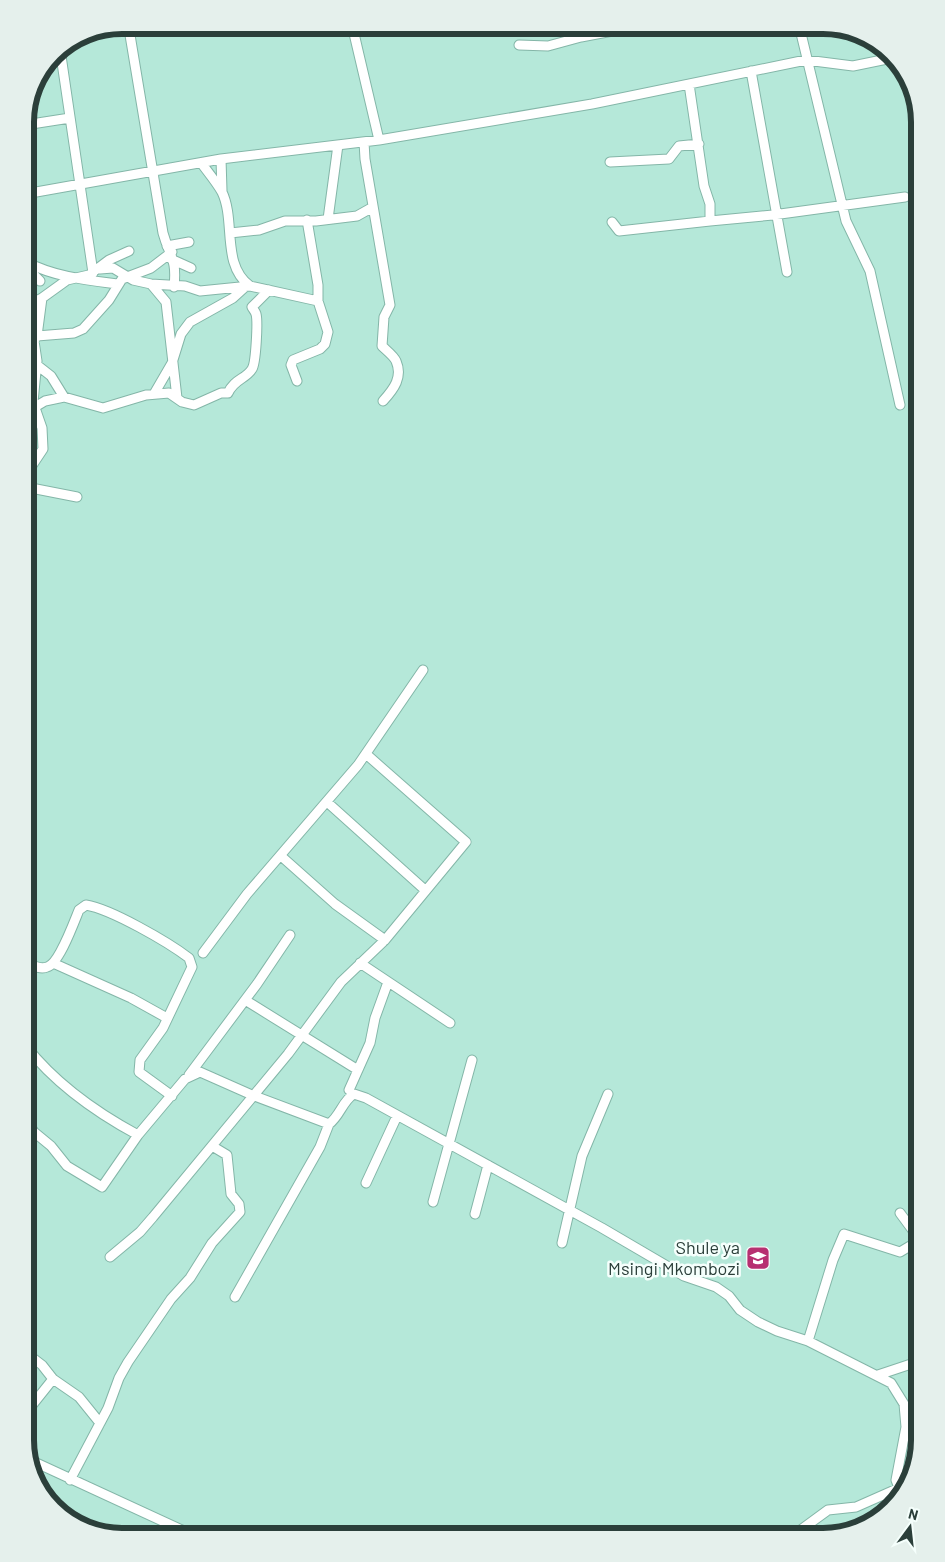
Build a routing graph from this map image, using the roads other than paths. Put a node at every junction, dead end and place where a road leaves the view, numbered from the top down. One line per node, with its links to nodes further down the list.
1 (130, 34): 21 (street)
2 (354, 34): 14 (street)
3 (592, 34): 5 (street)
4 (801, 34): 8 (street)
5 (581, 36): 6 (street)
6 (519, 45)
7 (61, 58): 12 (street)
8 (806, 60): 9 (street); 10 (street); 26 (street)
9 (884, 60)
10 (751, 71): 11 (street); 28 (street)
11 (689, 84): 14 (street); 16 (street)
12 (70, 118): 13 (street); 22 (street)
13 (34, 124)
14 (378, 140): 15 (street)
15 (364, 142): 17 (street); 27 (street)
16 (699, 144): 19 (street); 31 (street)
17 (338, 145): 18 (street); 29 (street)
18 (221, 159): 20 (street); 24 (street)
19 (610, 162)
20 (202, 164): 21 (street); 24 (street)
21 (154, 171): 22 (street); 36 (street)
22 (81, 185): 23 (street); 41 (street)
23 (34, 193)
24 (219, 193): 33 (street)
25 (904, 197): 26 (street)
26 (842, 206): 28 (street); 67 (street)
27 (373, 207): 29 (street); 65 (street)
28 (776, 214): 31 (street); 42 (street)
29 (328, 219): 30 (street)
30 (307, 220): 33 (street); 54 (street)
31 (710, 221): 32 (street)
32 (612, 222)
33 (230, 234): 50 (street)
34 (189, 242): 36 (street)
35 (129, 251): 37 (street)
36 (169, 254): 39 (street); 40 (street); 49 (street)
37 (112, 264): 41 (street); 44 (street)
38 (34, 266): 45 (street)
39 (141, 266): 44 (street); 47 (street)
40 (191, 268)
41 (96, 271): 45 (street)
42 (787, 272)
43 (34, 275): 46 (street)
44 (129, 278): 47 (street); 48 (street)
45 (73, 279): 48 (street); 52 (street)
46 (40, 281)
47 (149, 283): 49 (street); 58 (street)
48 (118, 284): 57 (street)
49 (174, 287): 50 (street)
50 (247, 287): 51 (street); 58 (street)
51 (269, 290): 54 (street); 64 (street)
52 (42, 298): 53 (street); 55 (street); 57 (street)
53 (34, 299)
54 (318, 301): 60 (street)
55 (34, 302)
56 (34, 333): 57 (street)
57 (38, 336): 59 (street)
58 (172, 363): 62 (street); 64 (street)
59 (37, 365): 61 (street); 63 (street)
60 (297, 381)
61 (34, 388)
62 (154, 394): 63 (street); 64 (street)
63 (64, 397): 68 (street)
64 (177, 398)
65 (384, 401)
66 (34, 402): 68 (street)
67 (900, 405)
68 (35, 407): 69 (street)
69 (34, 462)
70 (34, 489): 71 (street)
71 (77, 497)
72 (423, 670): 73 (street)
73 (366, 754): 74 (street); 76 (street)
74 (327, 802): 75 (street); 76 (street)
75 (281, 856): 78 (street); 79 (street)
76 (425, 890): 78 (street)
77 (290, 935): 84 (street)
78 (385, 940): 81 (street)
79 (203, 953)
80 (53, 963): 82 (street); 85 (street); 85 (street)
81 (360, 963): 83 (street); 87 (street)
82 (34, 965)
83 (388, 982): 86 (street); 90 (street)
84 (245, 1000): 87 (street); 91 (street)
85 (168, 1018): 94 (street)
86 (450, 1023)
87 (303, 1035): 90 (street); 95 (street)
88 (34, 1056): 99 (street)
89 (472, 1060): 100 (street)
90 (358, 1070): 92 (street)
91 (185, 1079): 94 (street); 95 (street)
92 (349, 1090)
93 (608, 1094): 105 (street)
94 (172, 1096): 99 (street)
95 (252, 1096): 97 (street); 101 (street)
96 (397, 1116): 97 (street); 100 (street); 103 (street)
97 (329, 1124): 112 (street)
98 (34, 1132): 99 (street)
99 (138, 1135)
100 (449, 1144): 102 (street); 104 (street)
101 (212, 1146): 111 (street); 119 (street)
102 (488, 1165): 105 (street); 106 (street)
103 (366, 1183)
104 (434, 1202)
105 (568, 1209): 109 (street); 113 (street)
106 (475, 1214)
107 (900, 1214): 108 (street)
108 (911, 1228)
109 (562, 1243)
110 (911, 1245): 113 (street)
111 (110, 1257)
112 (235, 1297)
113 (808, 1340): 116 (street)
114 (34, 1359): 117 (street)
115 (911, 1364): 116 (street)
116 (878, 1375): 122 (street)
117 (54, 1379): 118 (street); 119 (street)
118 (34, 1403)
119 (100, 1423): 121 (street)
120 (37, 1464): 121 (street)
121 (70, 1480): 124 (street)
122 (899, 1484)
123 (892, 1495): 125 (street)
124 (177, 1528)
125 (803, 1528)

